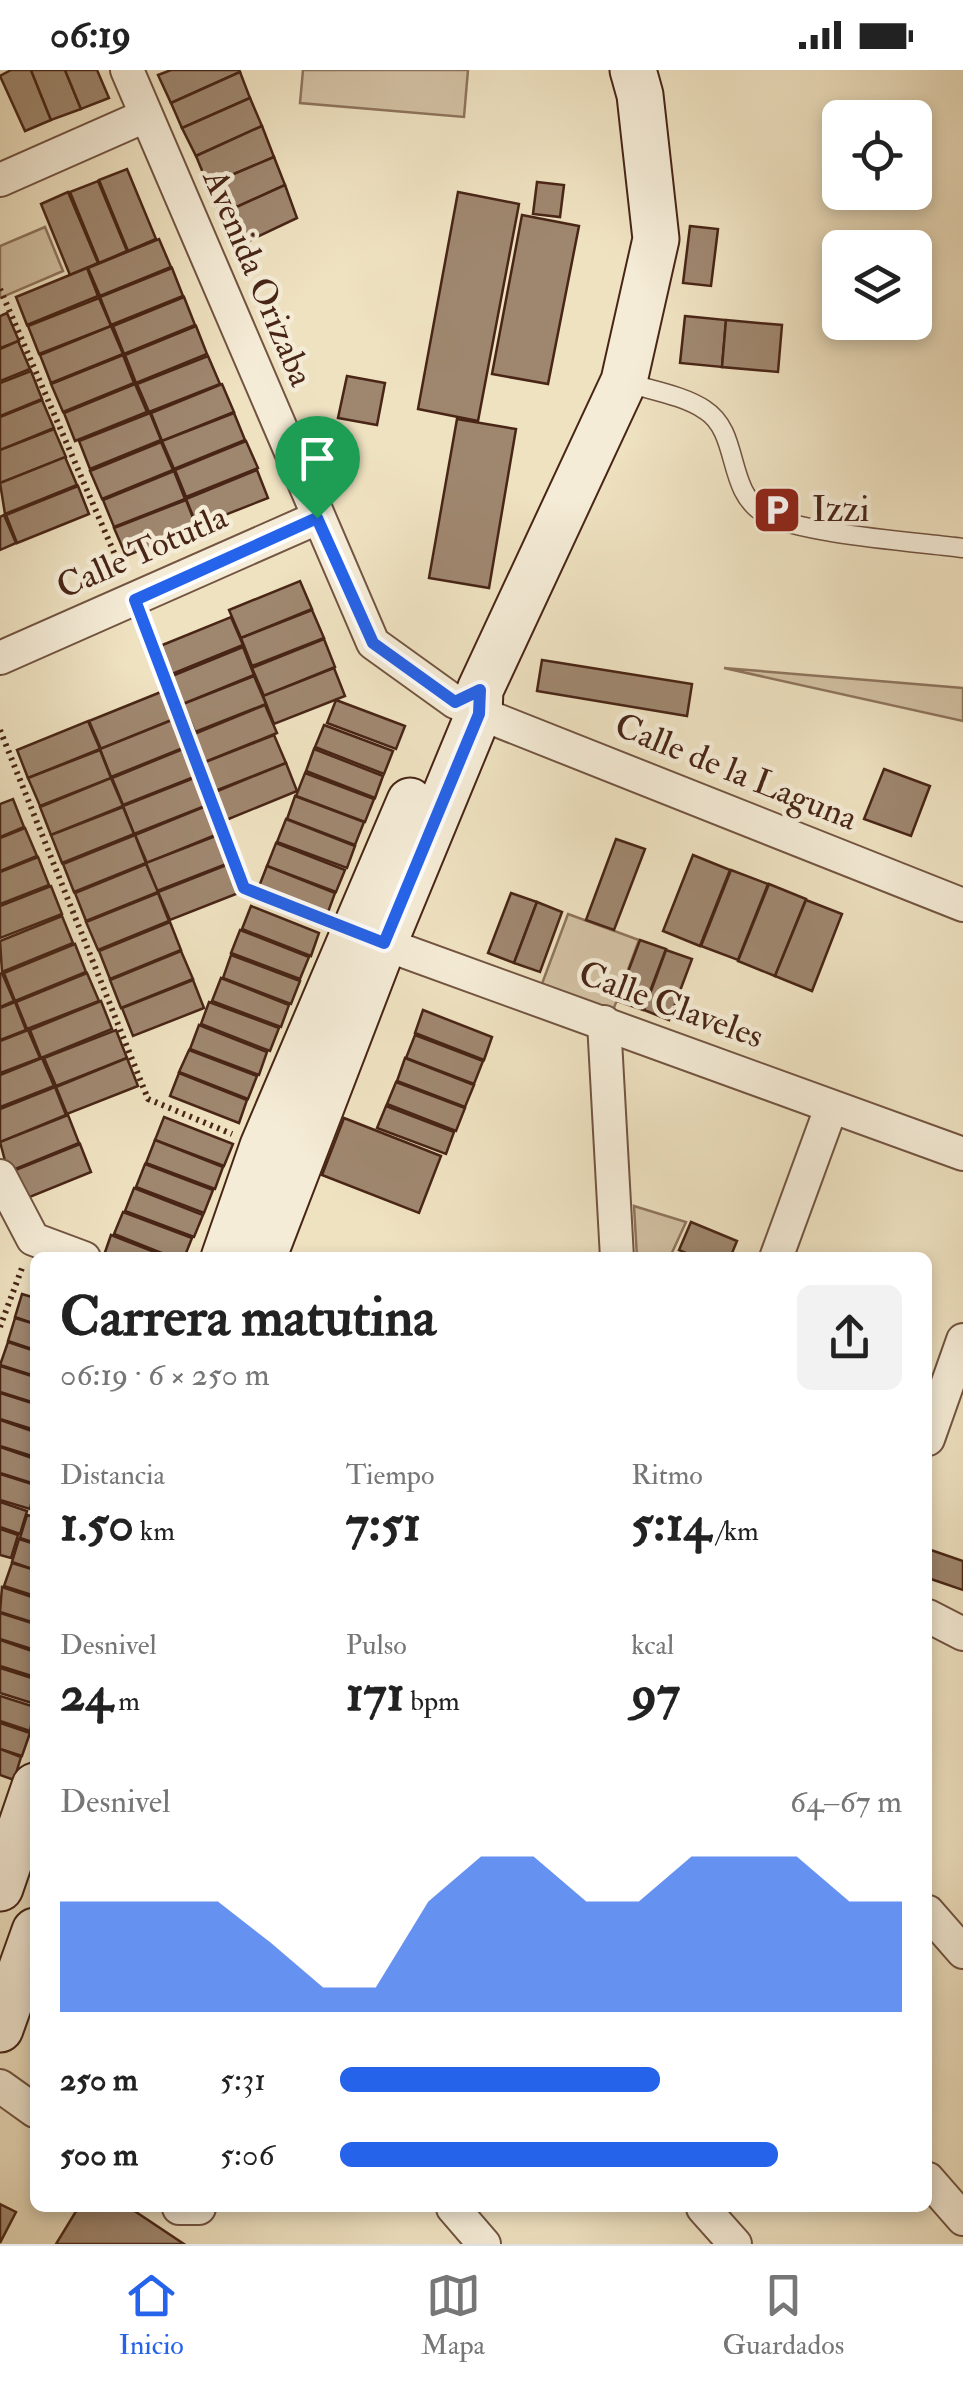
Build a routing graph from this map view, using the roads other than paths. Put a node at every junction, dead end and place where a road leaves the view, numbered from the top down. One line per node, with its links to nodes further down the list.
1 (127, 70): 3 (street, Avenida Orizaba)
2 (633, 70): 5 (street)
3 (145, 116): 4 (street); 6 (street, Avenida Orizaba)
4 (0, 180)
5 (624, 382): 7 (lane); 9 (street)
6 (317, 518): 8 (street, Calle Totutla); 9 (street, Avenida Orizaba)
7 (963, 548)
8 (0, 658)
9 (472, 702): 10 (street, Calle de la Laguna); 11 (street)
10 (963, 905)
11 (368, 938): 12 (street, Calle Claveles); 17 (street); 18 (street)
12 (604, 1022): 13 (street, Calle Claveles); 19 (street)
13 (831, 1108): 14 (street, Calle Claveles); 20 (street)
14 (963, 1154)
15 (0, 1176): 16 (street)
16 (68, 1252)
17 (226, 1252)
18 (265, 1252)
19 (617, 1252)
20 (778, 1252)
21 (963, 1340): 22 (street)
22 (932, 1428)
23 (932, 1618): 24 (street)
24 (963, 1634)
25 (30, 1801): 26 (street)
26 (0, 1888)
27 (932, 1917): 29 (street)
28 (30, 1952): 30 (street)
29 (963, 1952)
30 (16, 2011)
31 (0, 2086): 32 (street)
32 (30, 2107)
33 (932, 2184): 36 (street)
34 (456, 2212): 37 (street)
35 (706, 2212): 38 (street)
36 (963, 2219)
37 (484, 2244)
38 (735, 2244)

